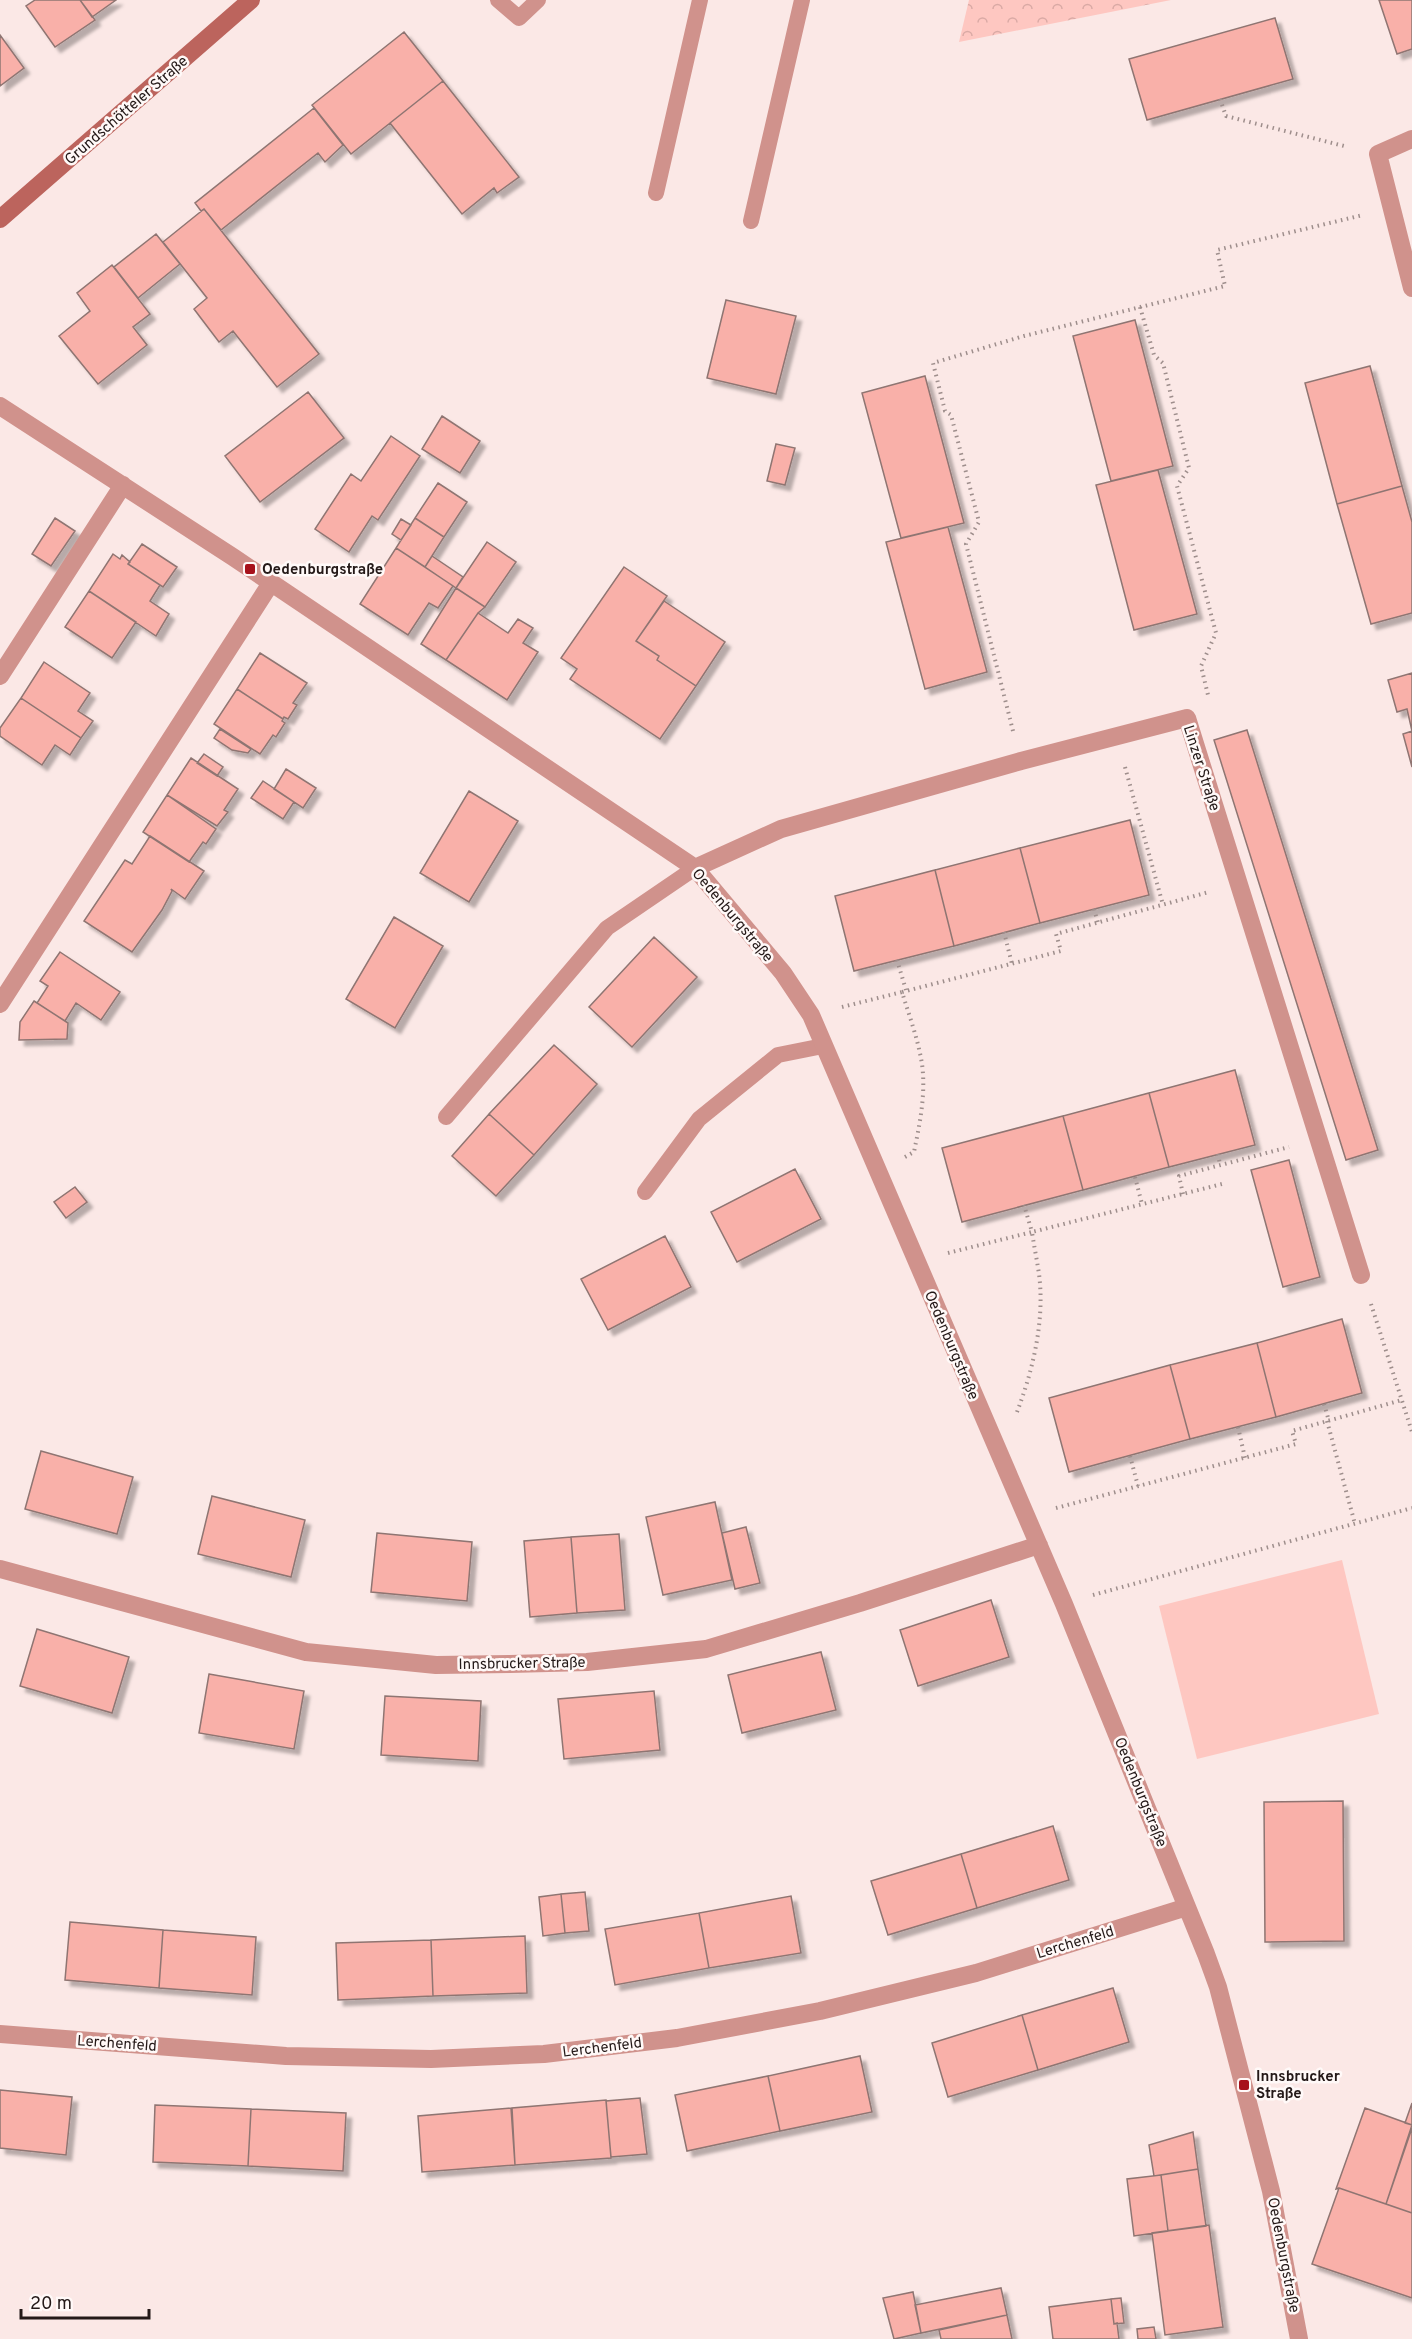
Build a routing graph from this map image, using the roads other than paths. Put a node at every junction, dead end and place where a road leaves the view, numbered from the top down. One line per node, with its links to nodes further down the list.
1 (251, 0): 8 (main road, Grundschötteler Straße)
2 (498, 0): 3 (lane)
3 (538, 0)
4 (700, 0): 7 (lane)
5 (802, 0): 9 (lane)
6 (1412, 139): 10 (street)
7 (656, 193)
8 (0, 219)
9 (751, 221)
10 (1412, 288)
11 (0, 406): 12 (street, Oedenburgstraße)
12 (123, 485): 13 (street, Oedenburgstraße); 14 (street)
13 (271, 583): 15 (street, Oedenburgstraße); 16 (street)
14 (0, 676)
15 (695, 868): 17 (street, Oedenburgstraße); 18 (lane); 20 (street, Linzer Straße)
16 (0, 1004)
17 (823, 1046): 19 (lane); 21 (street, Oedenburgstraße)
18 (446, 1117)
19 (645, 1192)
20 (1361, 1275)
21 (1039, 1545): 22 (street, Innsbrucker Straße); 23 (street, Oedenburgstraße)
22 (0, 1569)
23 (1187, 1907): 24 (street, Lerchenfeld); 25 (street, Oedenburgstraße)
24 (0, 2034)
25 (1299, 2339)

